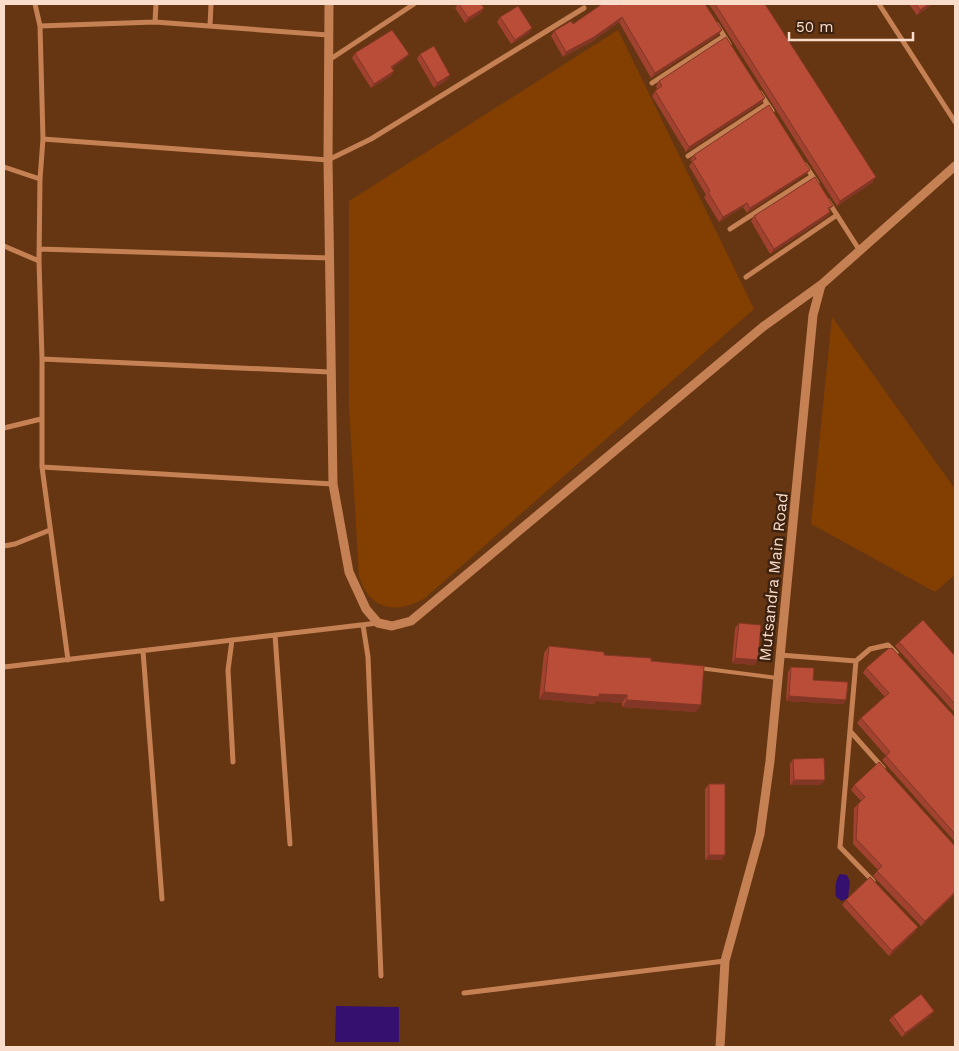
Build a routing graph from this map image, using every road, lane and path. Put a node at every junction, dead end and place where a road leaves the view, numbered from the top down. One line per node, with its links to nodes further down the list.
1 (35, 4): 10 (street)
2 (156, 4): 9 (street)
3 (211, 4): 11 (street)
4 (329, 4): 12 (street)
5 (414, 4): 15 (street)
6 (879, 4): 20 (street)
7 (584, 8): 23 (street)
8 (714, 20): 13 (street)
9 (155, 22): 10 (street); 11 (street)
10 (40, 26): 21 (street)
11 (210, 26): 12 (street)
12 (328, 35): 15 (street)
13 (724, 36): 14 (street); 16 (street)
14 (734, 51)
15 (329, 60): 23 (street)
16 (652, 83)
17 (758, 89): 18 (street)
18 (768, 104): 19 (street); 22 (street)
19 (777, 120)
20 (955, 122)
21 (43, 139): 23 (street); 28 (street)
22 (688, 156)
23 (328, 160): 34 (street)
24 (802, 160): 27 (street)
25 (955, 166): 33 (street)
26 (4, 167): 28 (street)
27 (812, 176): 29 (street); 30 (street)
28 (40, 180): 32 (street)
29 (837, 215): 33 (street); 36 (street)
30 (730, 229)
31 (4, 246): 35 (street)
32 (40, 249): 34 (street); 35 (street)
33 (860, 251): 37 (street)
34 (330, 258): 39 (street)
35 (39, 261): 38 (street)
36 (746, 277)
37 (821, 285): 46 (street); 51 (street, Mutsandra Main Road)
38 (42, 359): 39 (street); 40 (street)
39 (330, 372): 43 (street)
40 (41, 419): 41 (street); 42 (street)
41 (4, 428)
42 (42, 467): 43 (street); 44 (street)
43 (333, 484): 46 (street)
44 (50, 530): 45 (street); 53 (street)
45 (4, 546)
46 (378, 623): 47 (street)
47 (363, 625): 48 (street); 65 (street)
48 (275, 635): 49 (street); 61 (street)
49 (232, 640): 50 (street); 59 (street)
50 (143, 651): 53 (street); 63 (street)
51 (780, 655): 54 (street); 57 (street, Mutsandra Main Road)
52 (900, 658): 54 (street)
53 (68, 660): 55 (street)
54 (856, 660): 58 (street)
55 (4, 666)
56 (689, 667): 57 (lane)
57 (778, 678): 64 (street, Mutsandra Main Road)
58 (850, 731): 60 (street); 62 (street)
59 (233, 762)
60 (889, 775)
61 (290, 844)
62 (879, 888)
63 (162, 899)
64 (726, 961): 66 (street); 67 (street, Mutsandra Main Road)
65 (381, 976)
66 (464, 993)
67 (719, 1047)

